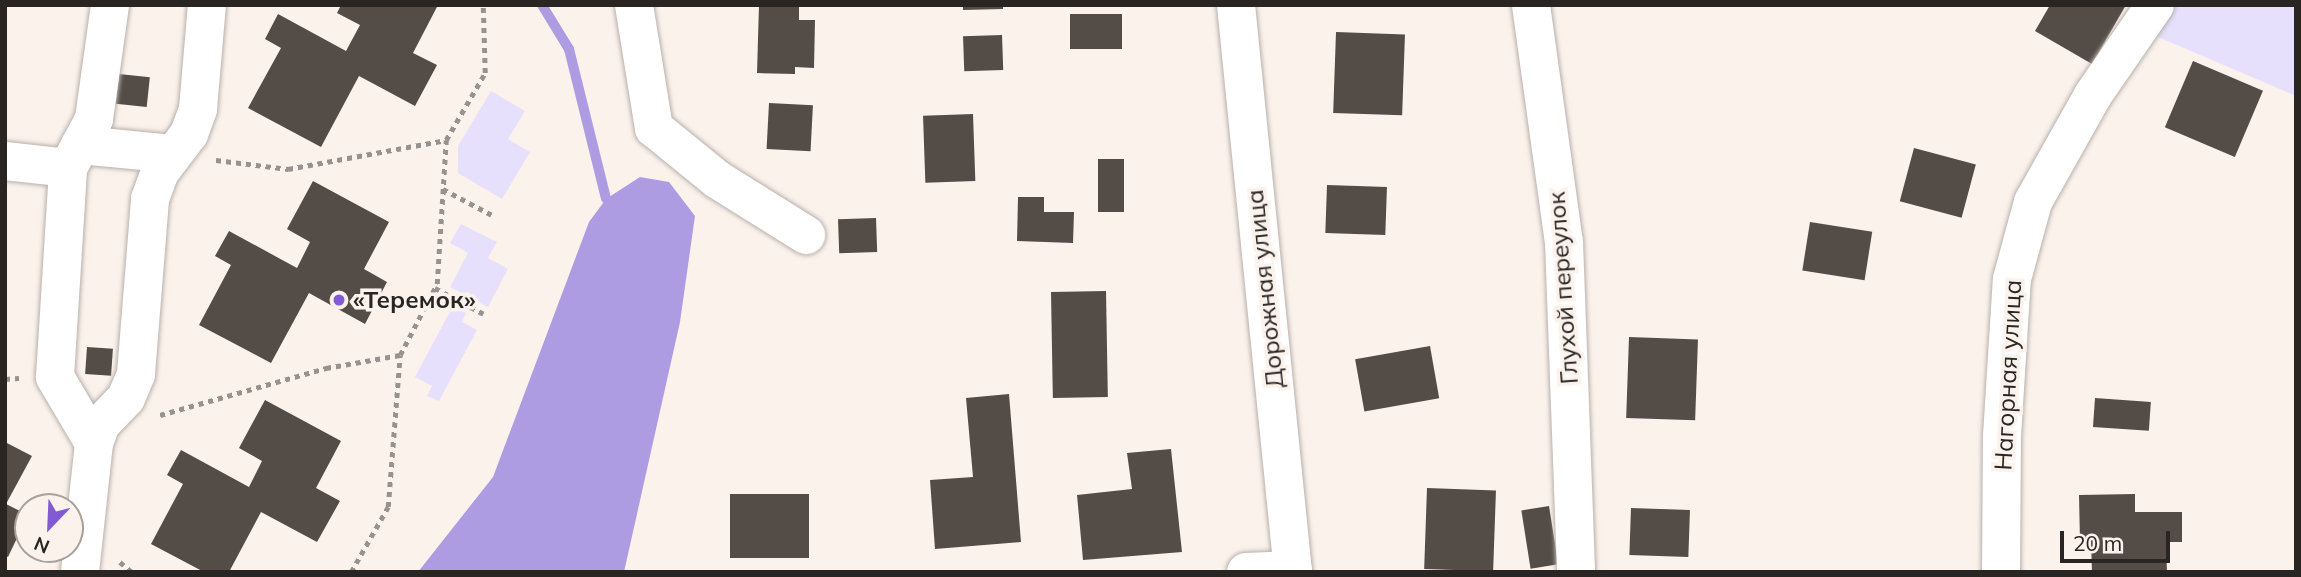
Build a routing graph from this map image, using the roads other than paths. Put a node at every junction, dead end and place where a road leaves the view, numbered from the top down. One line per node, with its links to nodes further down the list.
1 (110, 5): 8 (street)
2 (207, 5): 7 (street)
3 (634, 5): 10 (street)
4 (1236, 5): 13 (street, Дорожная улица)
5 (1531, 5): 15 (street, Глухой переулок)
6 (2155, 5): 16 (street, Нагорная улица)
7 (173, 154): 8 (street); 11 (street)
8 (74, 157): 9 (street); 11 (street)
9 (5, 161)
10 (806, 235)
11 (93, 443): 12 (street)
12 (95, 563)
13 (1293, 571): 14 (street)
14 (1246, 572)
15 (1576, 572)
16 (2001, 572)

